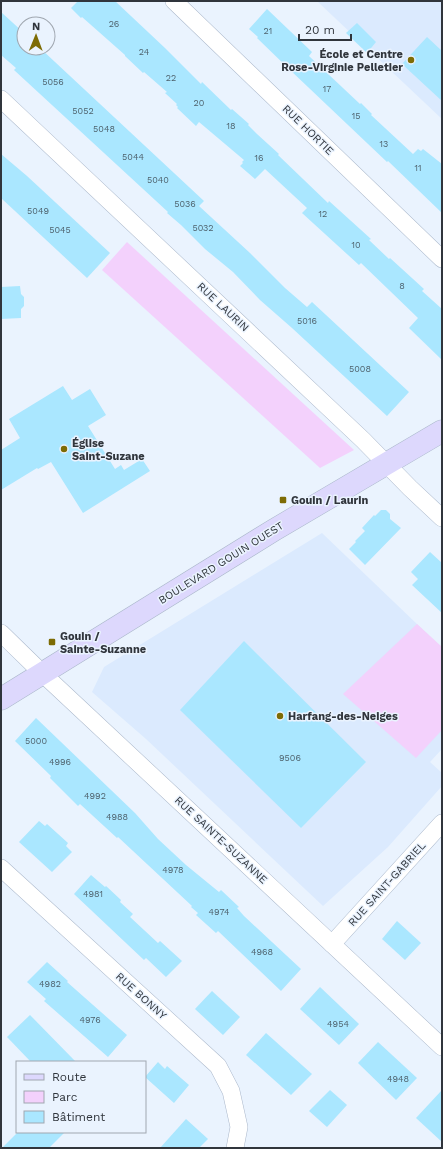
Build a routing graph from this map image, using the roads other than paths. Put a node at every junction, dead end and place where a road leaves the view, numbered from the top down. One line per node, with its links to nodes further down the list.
1 (174, 1): 3 (street, RUE HORTIE)
2 (1, 99): 5 (street, RUE LAURIN)
3 (442, 259)
4 (442, 431): 5 (main road, BOULEVARD GOUIN OUEST)
5 (386, 464): 6 (street, RUE LAURIN); 8 (main road, BOULEVARD GOUIN OUEST)
6 (442, 518)
7 (1, 633): 8 (street, RUE SAINTE-SUZANNE)
8 (42, 673): 9 (main road, BOULEVARD GOUIN OUEST); 12 (street, RUE SAINTE-SUZANNE)
9 (1, 699)
10 (442, 823): 12 (street, RUE SAINT-GABRIEL)
11 (1, 868): 14 (street, RUE BONNY)
12 (332, 944): 13 (street, RUE SAINTE-SUZANNE)
13 (442, 1047)
14 (235, 1148)

